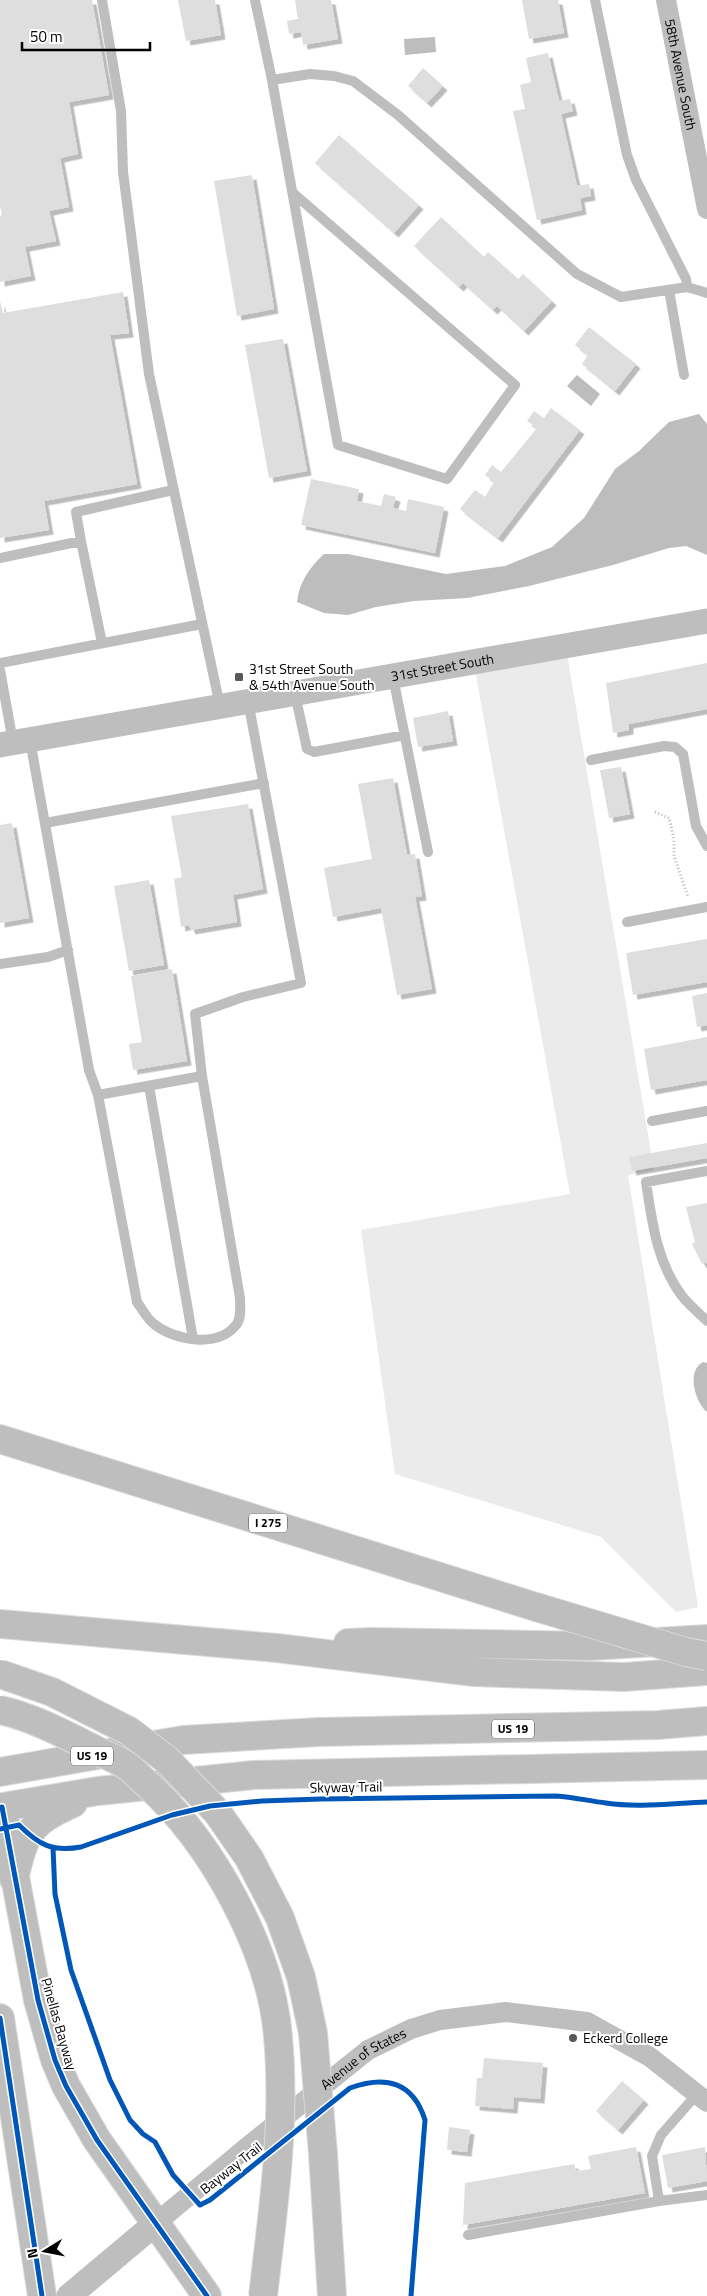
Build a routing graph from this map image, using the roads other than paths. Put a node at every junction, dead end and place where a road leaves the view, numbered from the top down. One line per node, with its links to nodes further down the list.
1 (102, 0): 12 (lane)
2 (255, 0): 5 (lane)
3 (595, 0): 8 (lane)
4 (666, 0): 7 (street, 58th Avenue South)
5 (272, 80): 6 (lane); 9 (lane)
6 (292, 193): 6 (lane)
7 (707, 209)
8 (687, 287): 9 (lane); 10 (lane)
9 (669, 290): 11 (lane)
10 (707, 292)
11 (684, 375)
12 (173, 490): 13 (lane); 16 (lane)
13 (81, 541): 14 (lane); 17 (lane)
14 (0, 558)
15 (707, 621): 20 (street, 31st Street South)
16 (202, 624): 17 (lane); 23 (lane)
17 (102, 643): 18 (lane)
18 (0, 663)
19 (0, 670): 25 (lane)
20 (393, 676): 21 (street, 31st Street South); 24 (lane)
21 (294, 693): 22 (street, 31st Street South); 24 (lane)
22 (248, 701): 23 (street, 31st Street South); 27 (lane)
23 (220, 706): 25 (street, 31st Street South)
24 (404, 735): 30 (lane)
25 (15, 742): 28 (lane)
26 (592, 760): 29 (lane)
27 (264, 783): 28 (lane); 35 (lane)
28 (45, 823): 33 (lane)
29 (707, 846)
30 (428, 852)
31 (707, 908): 32 (lane)
32 (627, 922)
33 (68, 950): 34 (lane); 37 (lane)
34 (0, 964)
35 (202, 1076): 36 (lane); 42 (lane)
36 (149, 1086): 37 (lane); 42 (lane)
37 (98, 1095): 42 (lane)
38 (707, 1111): 39 (lane)
39 (652, 1121)
40 (707, 1171): 41 (lane)
41 (707, 1321)
42 (193, 1339)
43 (0, 1439): 47 (main road, I 275, bridge)
44 (7, 1625): 46 (main road)
45 (707, 1639): 46 (main road)
46 (277, 1648): 48 (main road)
47 (707, 1656)
48 (707, 1671)
49 (0, 1674): 67 (main road, bridge)
50 (0, 1710): 66 (main road, bridge)
51 (707, 1721): 53 (main road, US 19)
52 (707, 1765): 54 (main road)
53 (0, 1772)
54 (98, 1791): 55 (main road); 55 (main road, Pinellas Bayway)
55 (14, 1879): 61 (main road, Pinellas Bayway)
56 (0, 2018): 57 (main road)
57 (3, 2055): 63 (main road)
58 (702, 2098): 60 (lane); 61 (street, Avenue of States)
59 (707, 2195): 60 (lane)
60 (659, 2201): 62 (lane)
61 (156, 2222): 64 (street, Avenue of States); 65 (main road, Pinellas Bayway)
62 (468, 2235)
63 (42, 2296)
64 (69, 2296)
65 (207, 2296)
66 (263, 2296)
67 (332, 2296)

